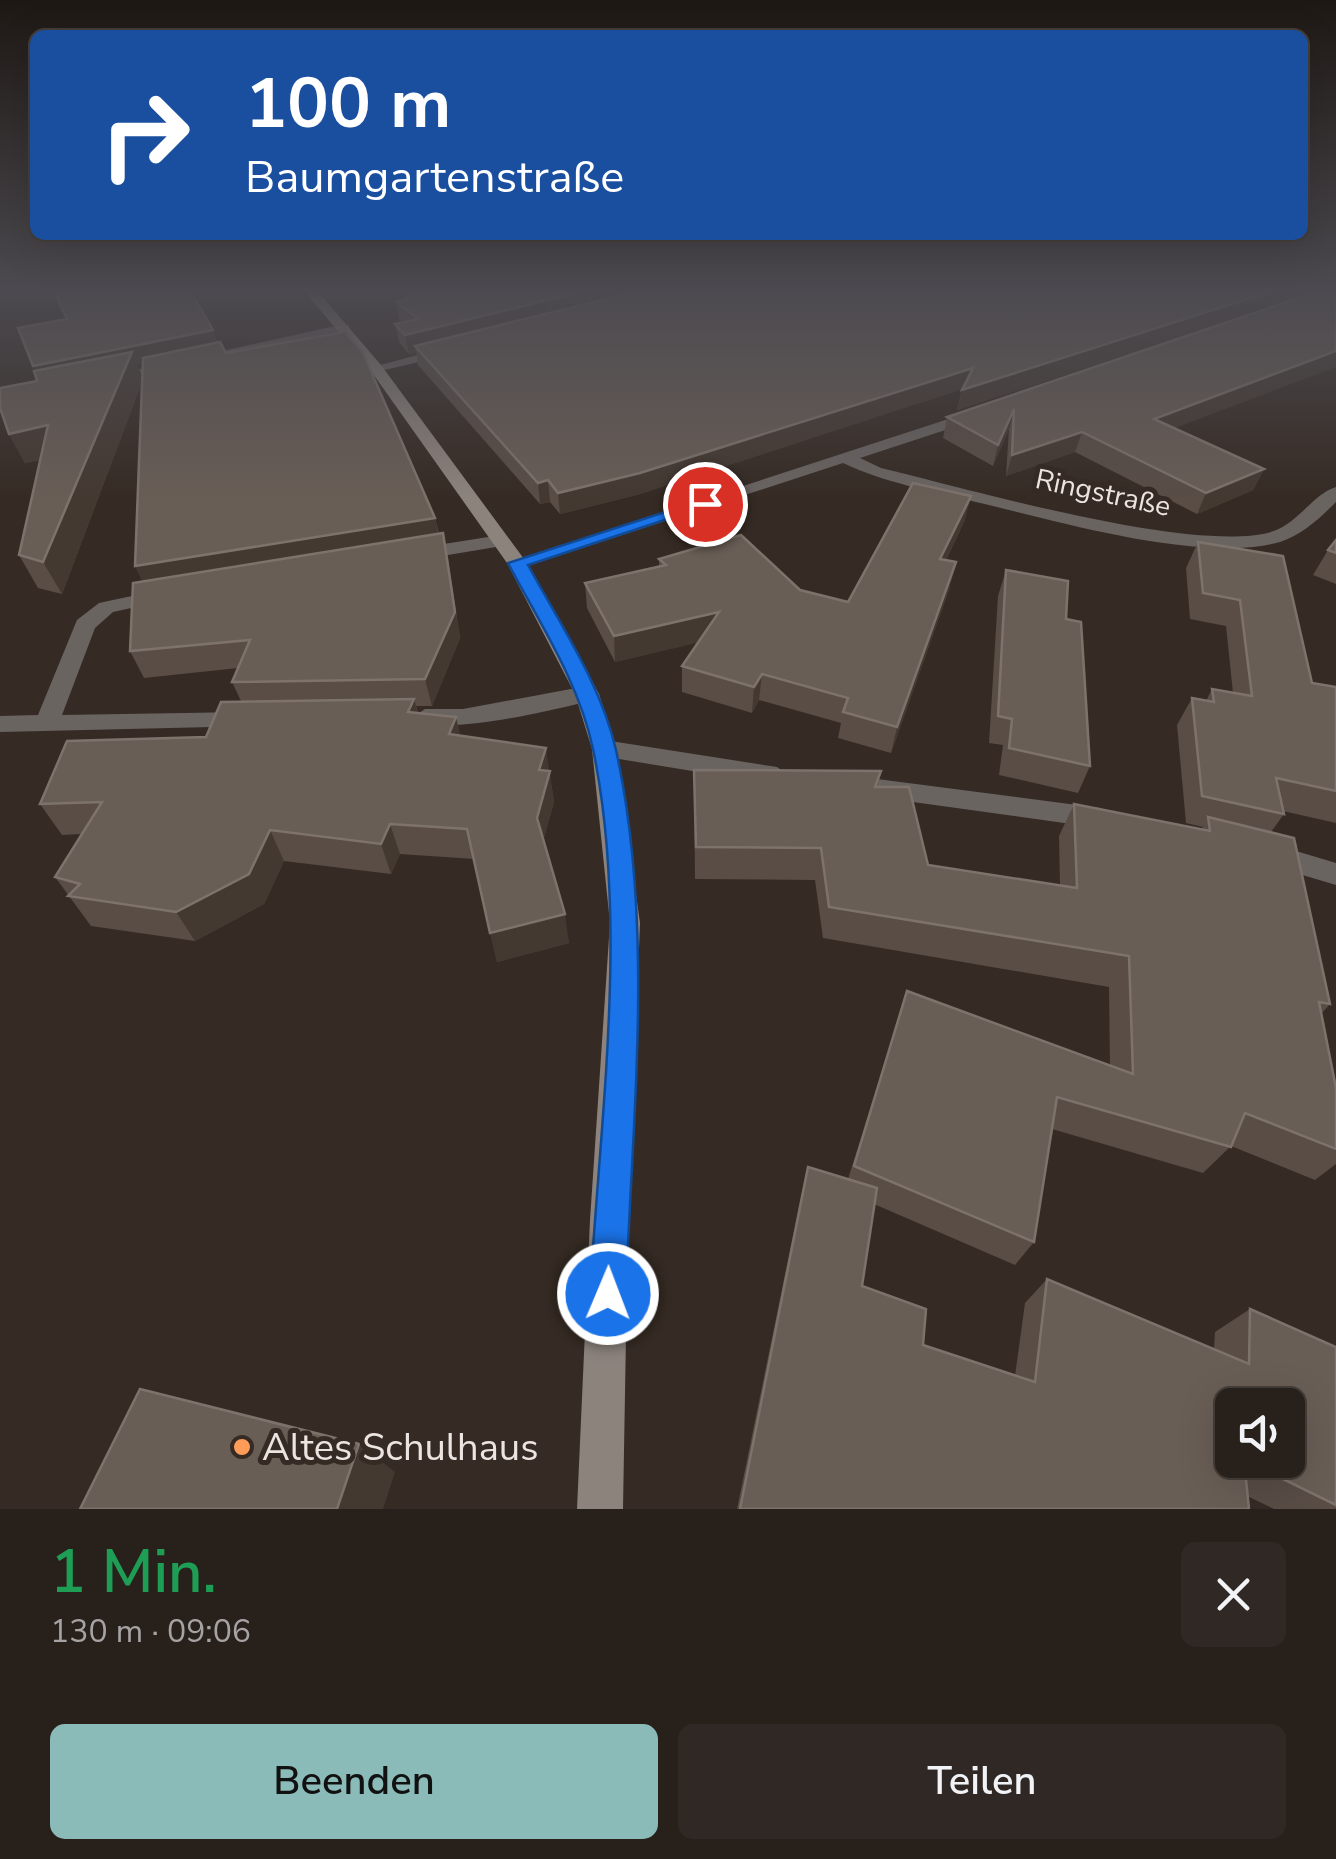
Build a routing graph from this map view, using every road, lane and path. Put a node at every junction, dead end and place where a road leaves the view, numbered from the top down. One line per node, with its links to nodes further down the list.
1 (200, 358): 5 (street)
2 (368, 358): 4 (street)
3 (416, 358): 4 (street)
4 (376, 368): 9 (street)
5 (98, 380)
6 (998, 407): 7 (street)
7 (848, 459): 8 (street, Ringstraße); 11 (street)
8 (1336, 492)
9 (500, 542): 10 (street); 11 (street)
10 (397, 558)
11 (517, 563): 13 (street)
12 (196, 589): 16 (street)
13 (587, 694): 14 (street); 18 (street)
14 (398, 718)
15 (261, 720): 16 (street)
16 (46, 722): 17 (street)
17 (0, 724)
18 (604, 749): 19 (street); 24 (street)
19 (800, 779)
20 (858, 786): 21 (street)
21 (1129, 824)
22 (1244, 847): 23 (street)
23 (1336, 874)
24 (600, 1509)

